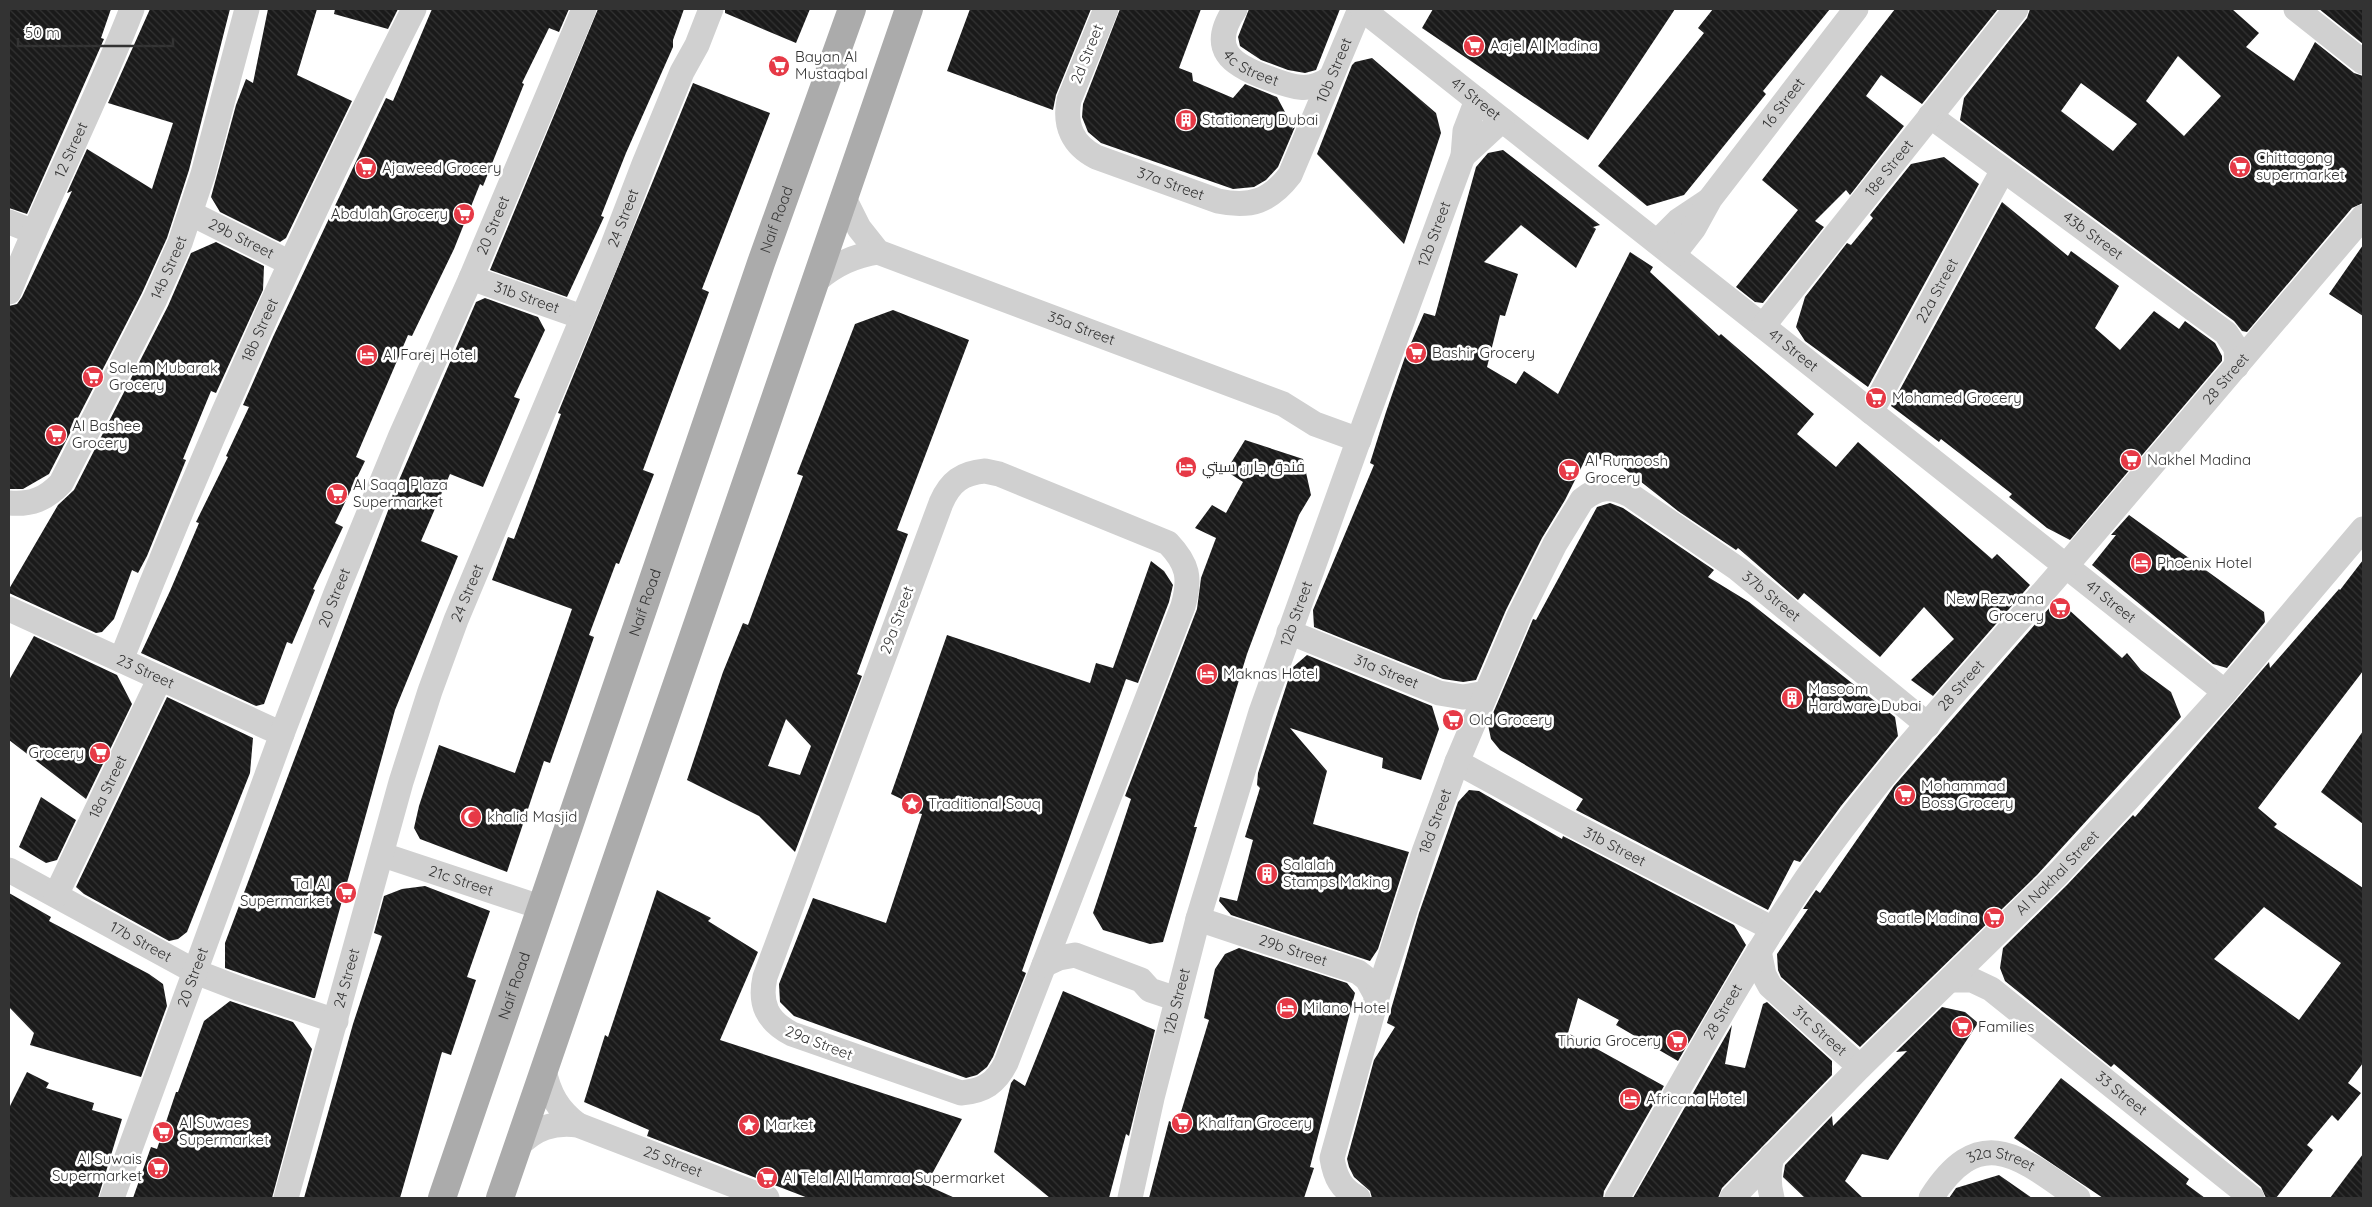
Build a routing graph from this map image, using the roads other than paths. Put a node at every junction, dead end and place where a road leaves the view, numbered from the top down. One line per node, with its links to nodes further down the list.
1 (132, 9): 29 (street, 12 Street)
2 (247, 9): 26 (street, 14b Street)
3 (414, 9): 32 (street, 18b Street)
4 (584, 9): 33 (street, 20 Street)
5 (711, 9): 36 (street, 24 Street)
6 (852, 9): 57 (main road, Naif Road)
7 (909, 9): 25 (main road)
8 (1106, 9): 17 (street, 2d Street)
9 (1235, 9): 16 (street, 4c Street)
10 (1361, 9): 15 (street, 10b Street); 18 (street, 41 Street)
11 (1856, 9): 30 (street, 16 Street)
12 (2016, 9): 19 (street, 18e Street)
13 (2296, 9): 14 (street)
14 (2363, 62)
15 (1329, 79): 16 (street, 4c Street); 20 (street, 10b Street)
16 (1294, 88): 20 (street, 4c Street)
17 (1069, 100): 23 (street, 37a Street)
18 (1477, 100): 21 (street, 41 Street); 22 (street, 12b Street)
19 (1930, 116): 24 (street, 43b Street); 37 (street, 18e Street)
20 (1313, 119): 23 (street, 10b Street)
21 (1502, 120): 22 (street, 12b Street); 30 (street, 41 Street)
22 (1463, 156): 40 (street, 12b Street)
23 (1297, 159)
24 (2003, 170): 38 (street, 43b Street); 39 (street, 22a Street)
25 (845, 200): 31 (street, 35a Street); 34 (main road)
26 (192, 214): 32 (street, 29b Street); 42 (street, 14b Street)
27 (2363, 217): 38 (street, 28 Street)
28 (9, 222): 29 (street)
29 (34, 232): 35 (street, 12 Street)
30 (1665, 249): 37 (street, 41 Street)
31 (878, 252): 34 (street); 40 (street, 35a Street)
32 (290, 263): 47 (street, 18b Street)
33 (471, 278): 36 (street, 31b Street); 52 (street, 20 Street)
34 (817, 280): 74 (main road)
35 (9, 292)
36 (582, 317): 54 (street, 24 Street)
37 (1763, 326): 39 (street, 41 Street)
38 (2236, 366): 44 (street, 28 Street)
39 (1871, 412): 44 (street, 41 Street)
40 (1361, 433): 46 (street, 12b Street)
41 (1605, 487): 50 (street, 18d Street); 51 (street, 37b Street)
42 (9, 503)
43 (2363, 529): 49 (street, Al Nakhal Street)
44 (2066, 566): 49 (street, 41 Street); 51 (street, 28 Street)
45 (9, 609): 47 (street, 23 Street)
46 (1289, 632): 50 (street, 31a Street); 58 (street, 12b Street)
47 (120, 660): 48 (street, 23 Street)
48 (160, 678): 52 (street, 23 Street); 56 (street, 18a Street)
49 (2225, 692): 61 (street, Al Nakhal Street)
50 (1486, 693): 53 (street, 18d Street)
51 (1928, 725): 60 (street, 28 Street)
52 (282, 734): 65 (street, 20 Street)
53 (1457, 762): 60 (street, 31b Street); 70 (street, 18d Street)
54 (383, 855): 57 (street, 21c Street); 72 (street, 24 Street)
55 (9, 870): 56 (street, 17b Street)
56 (56, 895): 65 (street, 17b Street)
57 (540, 907): 76 (main road, Naif Road)
58 (1198, 919): 68 (street, 12b Street); 70 (street, 29b Street)
59 (1059, 927): 63 (street); 64 (street, 29a Street); 64 (street, 29a Street)
60 (1773, 929): 62 (street, 28 Street)
61 (1982, 948): 66 (street, Al Nakhal Street); 67 (street)
62 (1759, 951): 69 (street, 31c Street); 71 (street, 28 Street)
63 (1075, 955): 64 (street); 68 (street)
64 (1044, 965)
65 (196, 972): 72 (street, 17b Street); 81 (street, 20 Street)
66 (1950, 980): 67 (street, 33 Street); 73 (street, Al Nakhal Street)
67 (1991, 989): 93 (street, 33 Street)
68 (1179, 992): 87 (street, 12b Street)
69 (1778, 994): 71 (street, 31c Street); 73 (street, 31c Street)
70 (1377, 997): 79 (street, 18d Street)
71 (1729, 1000): 88 (street, 28 Street)
72 (336, 1021): 82 (street, 24 Street)
73 (1860, 1067): 78 (street, Al Nakhal Street)
74 (544, 1070): 75 (street, 25 Street); 77 (main road)
75 (578, 1125): 77 (street, 25 Street); 80 (street, 25 Street)
76 (461, 1140): 83 (main road, Naif Road); 84 (main road)
77 (518, 1146): 85 (main road)
78 (1772, 1156): 89 (street, Al Nakhal Street); 90 (street)
79 (1348, 1191)
80 (735, 1192): 86 (street, 25 Street)
81 (112, 1198)
82 (286, 1198)
83 (442, 1198)
84 (456, 1198)
85 (500, 1198)
86 (768, 1198)
87 (1130, 1198)
88 (1617, 1198)
89 (1732, 1198)
90 (1772, 1198)
91 (1931, 1198): 92 (street, 32a Street)
92 (2078, 1198)
93 (2252, 1198)

